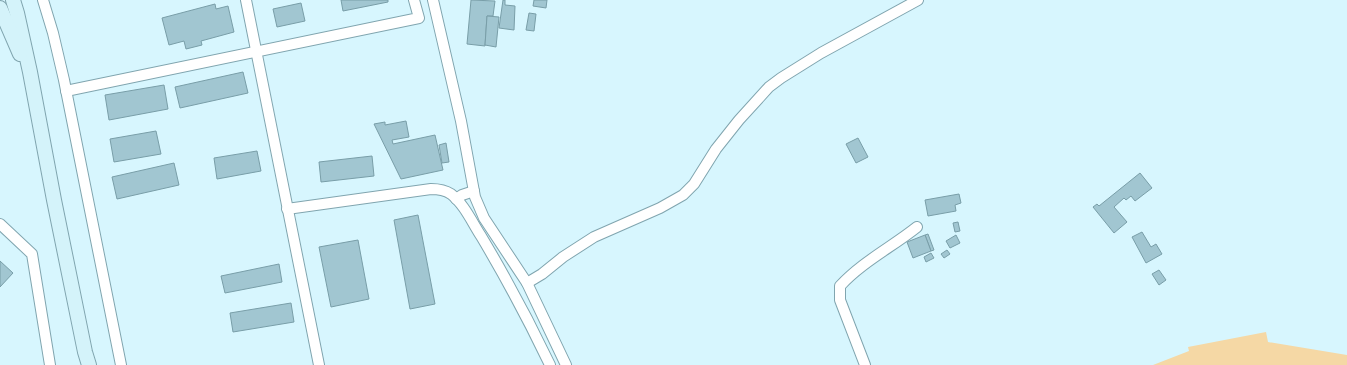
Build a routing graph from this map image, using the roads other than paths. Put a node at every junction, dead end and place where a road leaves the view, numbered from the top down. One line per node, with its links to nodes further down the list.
1 (13, 0): 9 (main road)
2 (43, 0): 10 (street)
3 (246, 0): 8 (street)
4 (414, 0): 8 (street)
5 (433, 0): 11 (street)
6 (918, 0): 16 (street)
7 (0, 8): 9 (main road)
8 (257, 52): 10 (street); 13 (street)
9 (30, 72): 17 (main road)
10 (66, 91): 19 (street)
11 (474, 191): 12 (street); 16 (street)
12 (456, 199): 13 (street); 21 (street)
13 (287, 209): 20 (street)
14 (0, 224): 18 (street)
15 (917, 227): 23 (street)
16 (526, 283): 22 (street)
17 (87, 361)
18 (50, 365)
19 (121, 365)
20 (319, 365)
21 (550, 365)
22 (566, 365)
23 (865, 365)

